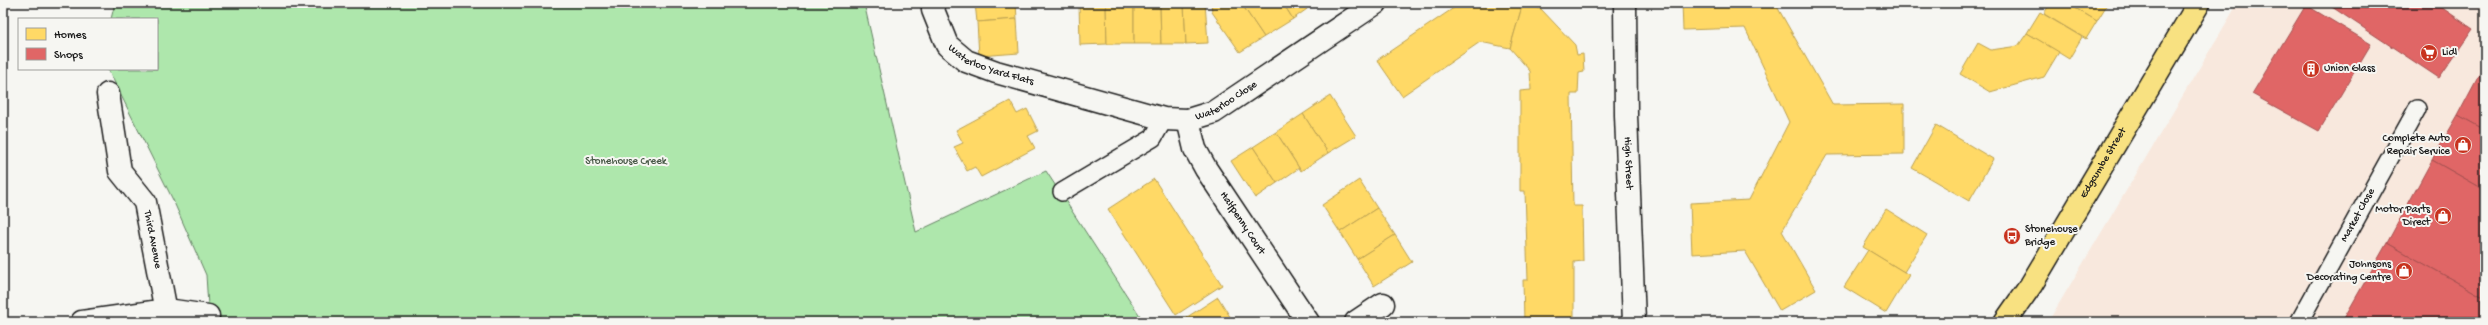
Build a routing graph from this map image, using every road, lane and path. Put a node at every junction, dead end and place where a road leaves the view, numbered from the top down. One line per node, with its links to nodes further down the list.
1 (933, 3): 5 (street, Waterloo Yard Flats)
2 (1376, 3): 9 (street, Waterloo Close)
3 (1625, 3): 17 (street, High Street)
4 (2199, 3): 18 (main road, Edgcumbe Street)
5 (1057, 88): 8 (street, Waterloo Close)
6 (108, 94): 12 (street, Third Avenue)
7 (2417, 109): 19 (lane, Market Close)
8 (1164, 119): 9 (street, Waterloo Close); 10 (lane)
9 (1188, 120): 15 (street, Halfpenny Court)
10 (1062, 192)
11 (1383, 304): 16 (street)
12 (168, 316): 13 (street); 14 (street)
13 (208, 316)
14 (82, 322)
15 (1308, 322)
16 (1356, 322)
17 (1634, 322)
18 (2005, 322)
19 (2300, 322)

